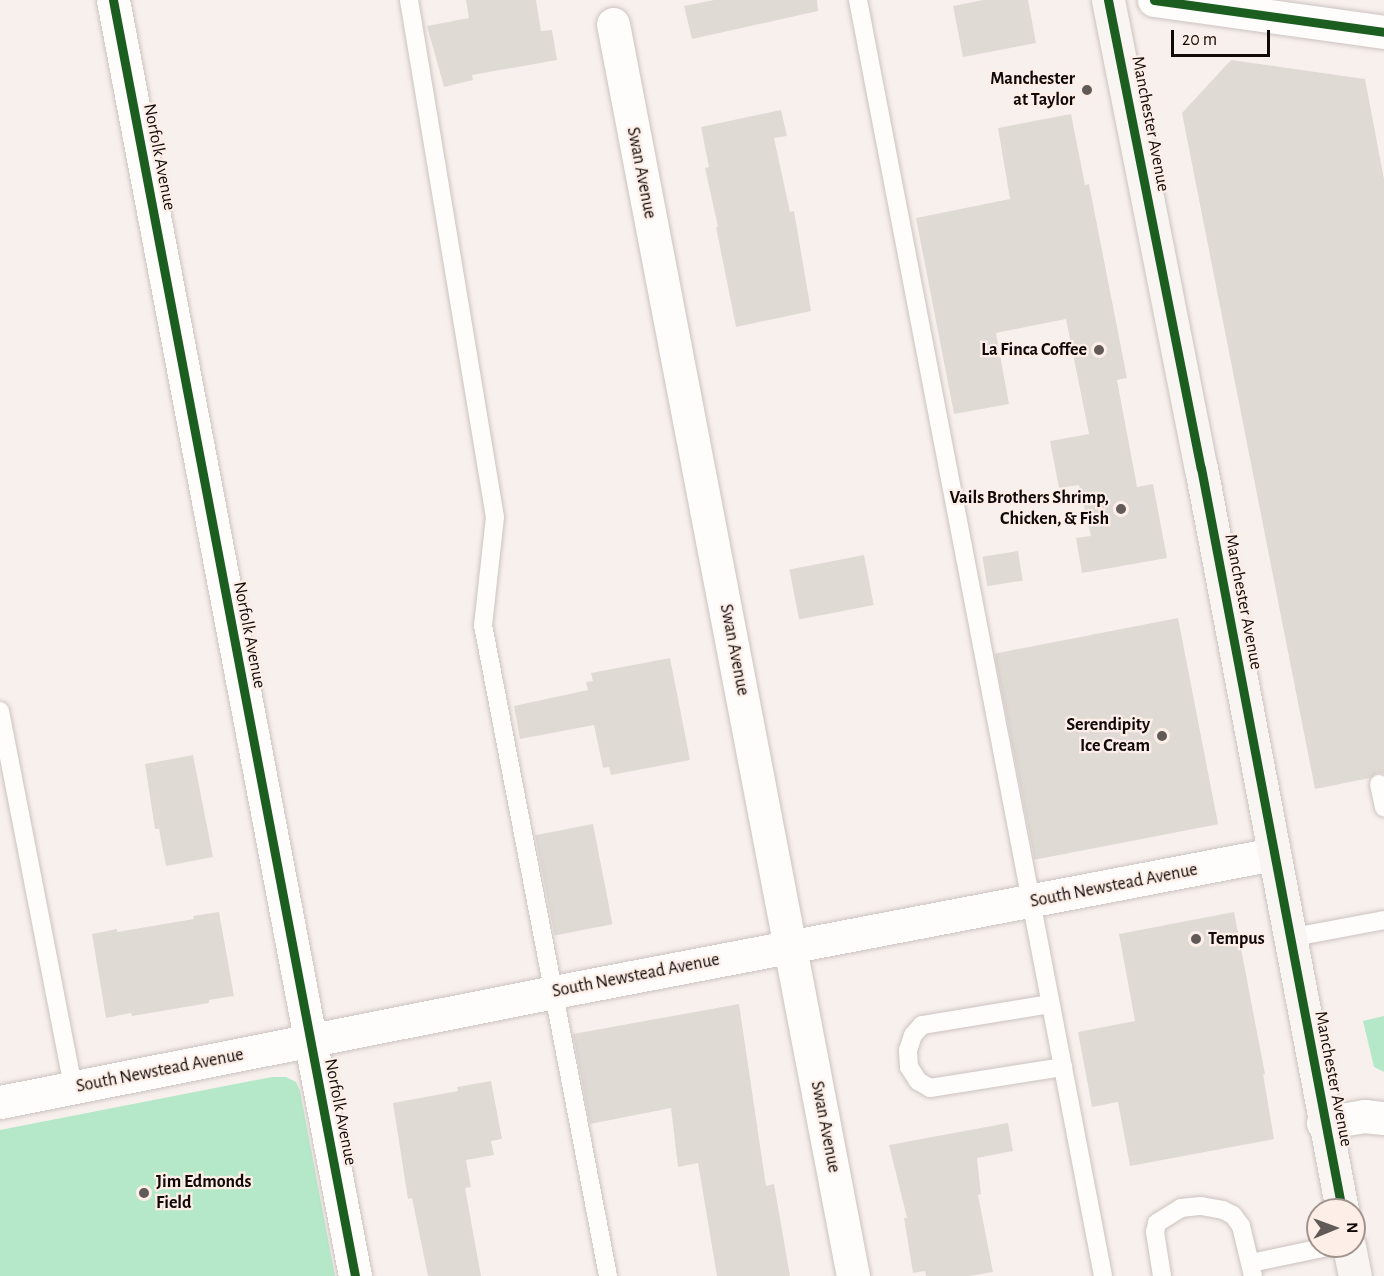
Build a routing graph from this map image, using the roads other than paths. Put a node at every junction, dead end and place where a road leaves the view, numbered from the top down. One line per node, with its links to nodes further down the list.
1 (113, 0): 18 (street, Norfolk Avenue)
2 (409, 0): 16 (lane)
3 (858, 0): 12 (lane)
4 (1108, 0): 11 (main road, Manchester Avenue)
5 (1154, 0): 7 (street)
6 (613, 24): 15 (street, Swan Avenue)
7 (1384, 32)
8 (0, 711): 20 (lane)
9 (1379, 784): 10 (lane)
10 (1384, 807)
11 (1273, 854): 12 (street, South Newstead Avenue); 14 (main road, Manchester Avenue)
12 (1031, 902): 15 (street, South Newstead Avenue); 17 (lane)
13 (1384, 920): 14 (lane)
14 (1289, 938): 23 (main road, Manchester Avenue)
15 (791, 946): 16 (street, South Newstead Avenue); 30 (street, Swan Avenue)
16 (554, 992): 18 (street, South Newstead Avenue); 29 (lane)
17 (1050, 1004): 19 (lane); 19 (lane)
18 (309, 1041): 20 (street, South Newstead Avenue); 28 (street, Norfolk Avenue)
19 (1063, 1067): 31 (lane)
20 (73, 1088): 21 (street, South Newstead Avenue)
21 (0, 1102)
22 (1384, 1118): 23 (street)
23 (1323, 1123): 24 (main road, Manchester Avenue)
24 (1339, 1198)
25 (1306, 1254): 27 (lane)
26 (1351, 1258): 33 (main road)
27 (1252, 1270): 32 (lane)
28 (355, 1276)
29 (608, 1276)
30 (853, 1276)
31 (1103, 1276)
32 (1162, 1276)
33 (1355, 1276)

